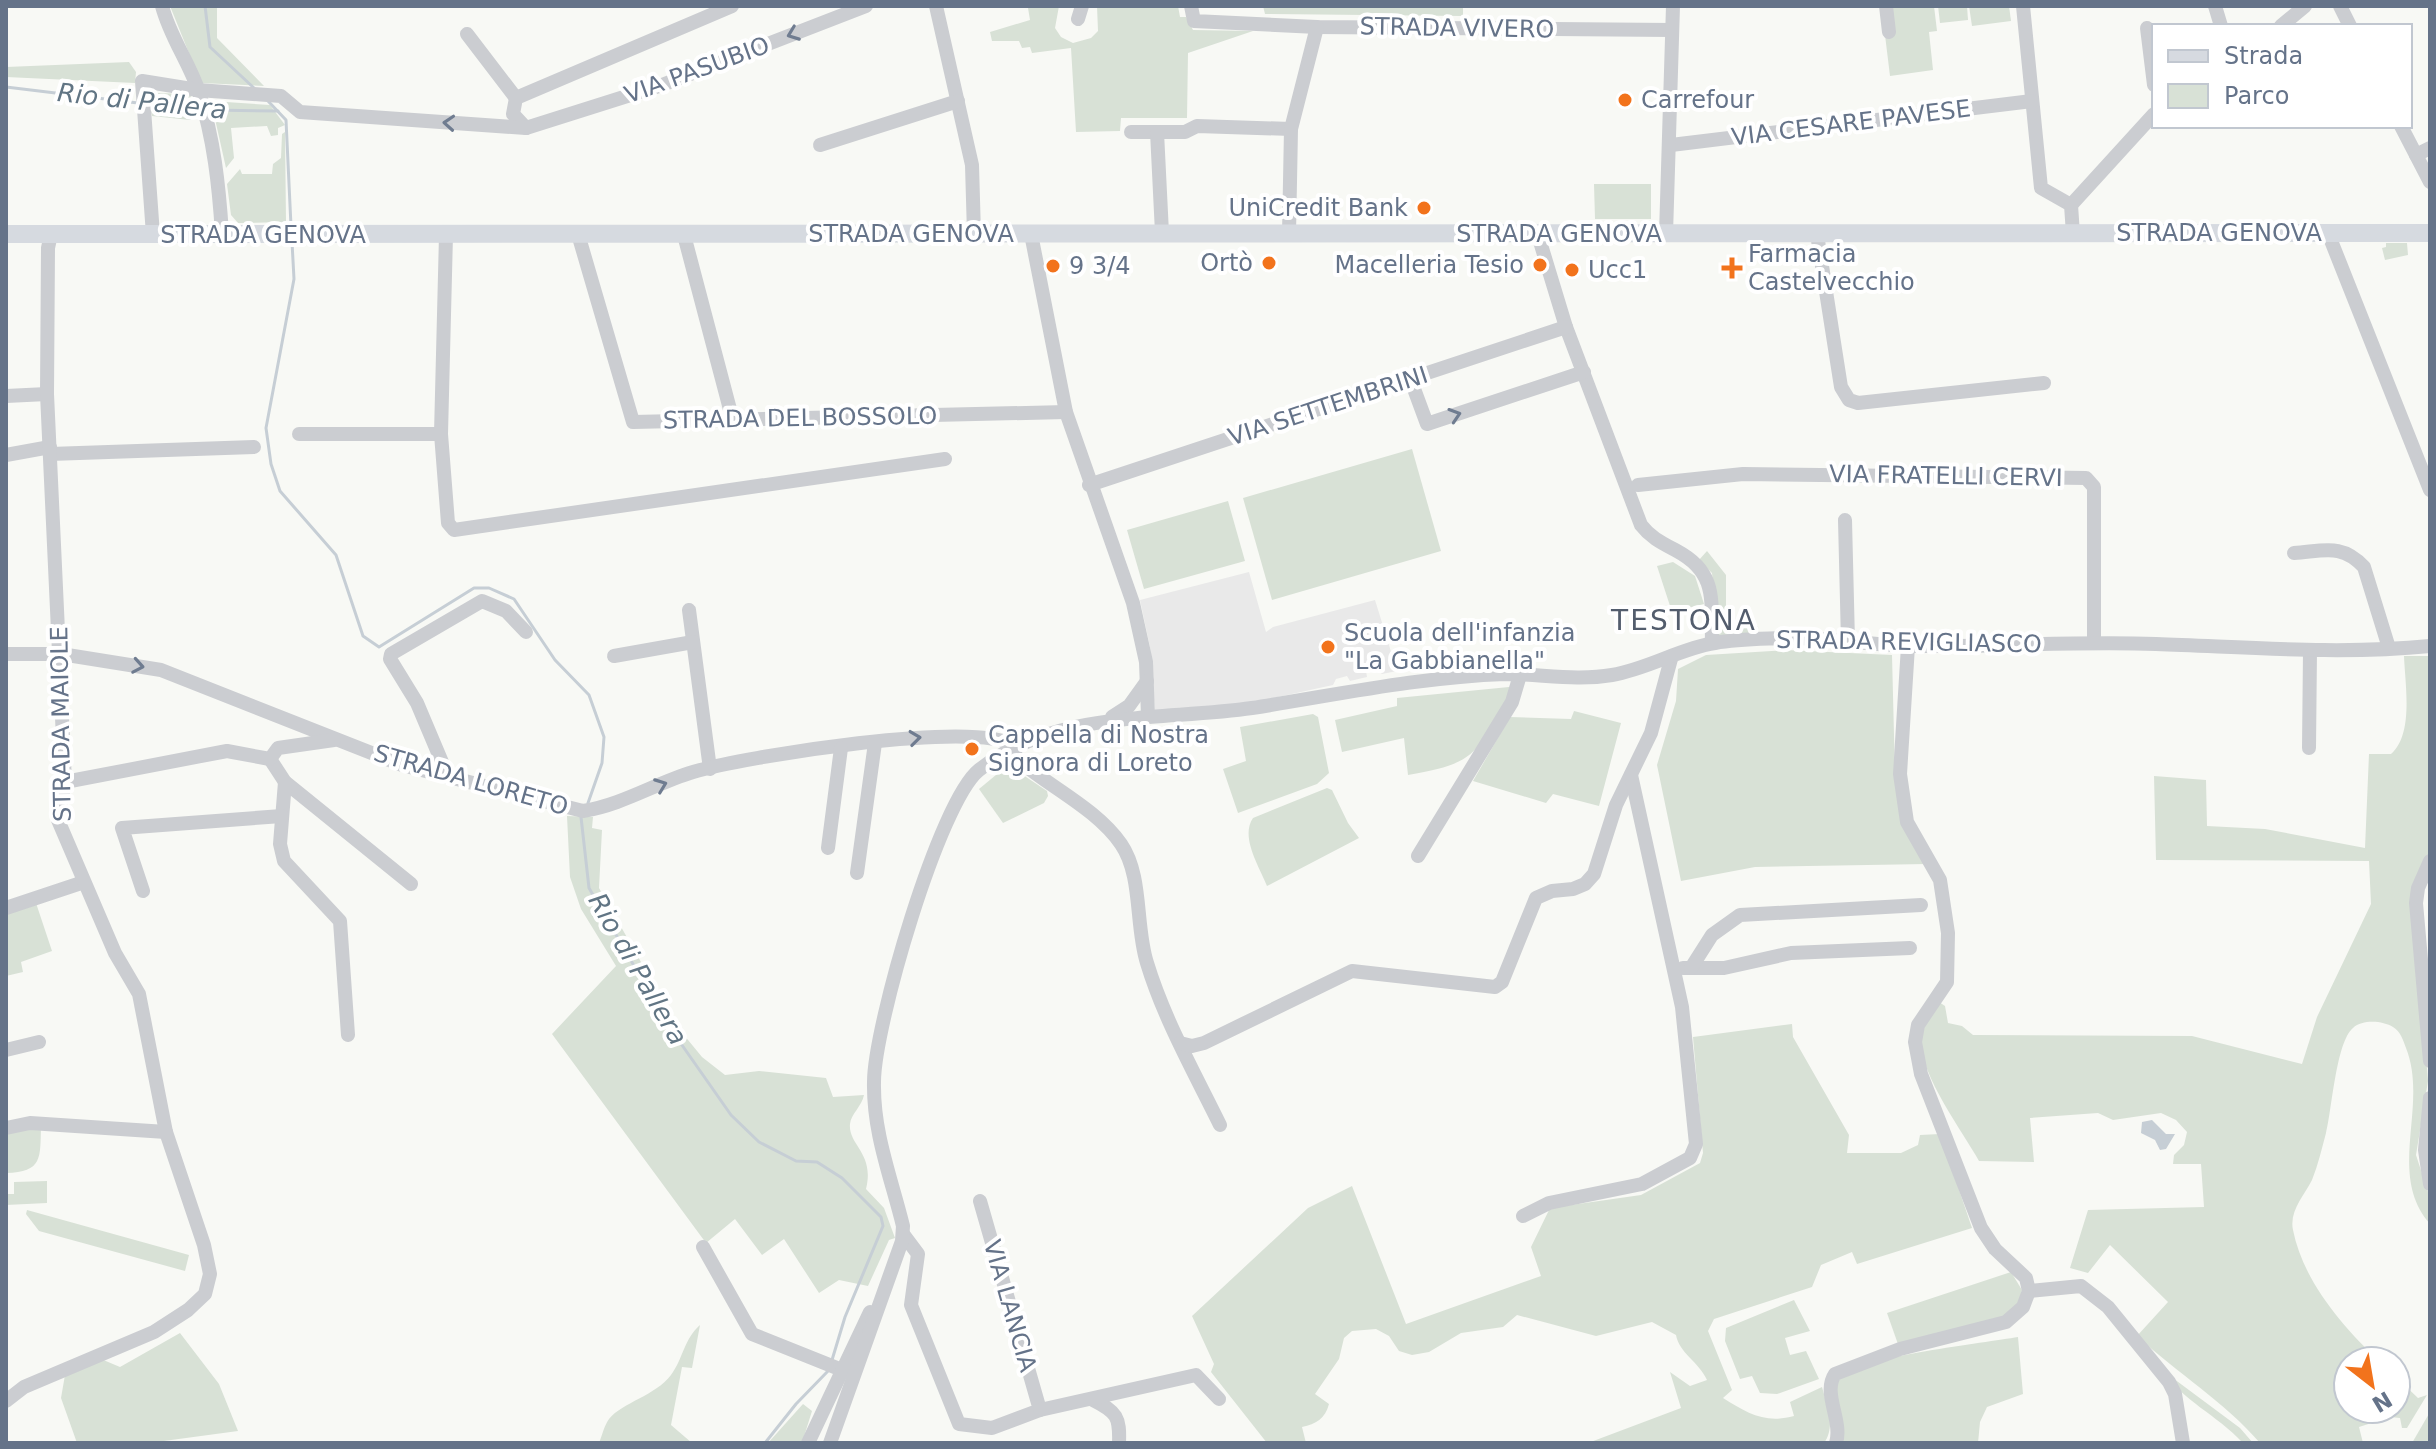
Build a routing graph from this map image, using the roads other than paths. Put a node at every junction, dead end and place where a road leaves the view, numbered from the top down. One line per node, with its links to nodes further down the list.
1 (162, 6): 19 (street)
2 (732, 6): 20 (street, VIA PASUBIO)
3 (866, 6): 24 (street, VIA PASUBIO, one-way to 24)
4 (936, 6): 21 (street)
5 (1673, 6): 15 (street)
6 (1886, 6): 16 (street)
7 (2023, 6): 22 (street)
8 (2305, 6): 11 (street)
9 (2340, 6): 12 (street)
10 (1192, 13): 13 (street, STRADA VIVERO)
11 (2283, 24)
12 (2349, 24)
13 (1317, 27): 15 (street, STRADA VIVERO); 26 (street)
14 (2147, 28): 18 (street)
15 (1672, 30): 30 (street)
16 (1889, 32)
17 (467, 34): 20 (street)
18 (2152, 69)
19 (200, 95): 24 (street, VIA PASUBIO, one-way to 19); 39 (street); 47 (street, VIA PASUBIO)
20 (516, 98): 24 (street)
21 (958, 101): 29 (street); 41 (street)
22 (2032, 101): 30 (street, VIA CESARE PAVESE); 33 (street)
23 (2152, 116): 33 (street)
24 (526, 128)
25 (2403, 128): 31 (street)
26 (1291, 129): 28 (street); 43 (street)
27 (1131, 132): 28 (street)
28 (1157, 132): 34 (street)
29 (820, 145)
30 (1671, 145): 44 (street)
31 (2423, 151): 32 (street)
32 (2430, 182)
33 (2071, 205): 46 (street)
34 (1162, 233): 42 (main road, STRADA GENOVA); 43 (main road, STRADA GENOVA)
35 (2328, 233): 36 (main road, STRADA GENOVA); 46 (main road, STRADA GENOVA); 67 (street)
36 (2430, 233)
37 (6, 234): 38 (main road, STRADA GENOVA)
38 (51, 234): 47 (main road, STRADA GENOVA); 55 (street, STRADA MAIOLE)
39 (222, 234): 47 (main road, STRADA GENOVA); 48 (main road, STRADA GENOVA)
40 (578, 234): 48 (main road, STRADA GENOVA); 49 (main road, STRADA GENOVA); 58 (street, STRADA DEL BOSSOLO)
41 (974, 234): 42 (main road, STRADA GENOVA); 49 (main road, STRADA GENOVA)
42 (1031, 234): 57 (street)
43 (1289, 234): 50 (main road, STRADA GENOVA)
44 (1666, 234): 45 (main road, STRADA GENOVA); 50 (main road, STRADA GENOVA)
45 (1817, 234): 46 (main road, STRADA GENOVA); 54 (street)
46 (2073, 234)
47 (153, 235)
48 (446, 235): 60 (street)
49 (684, 235): 58 (street)
50 (1538, 235): 51 (street)
51 (1566, 327): 52 (street); 53 (street, VIA SETTEMBRINI)
52 (1584, 372): 53 (street, one-way to 52); 74 (street)
53 (1410, 378): 65 (street, VIA SETTEMBRINI)
54 (2044, 383)
55 (47, 394): 56 (street); 62 (street, STRADA MAIOLE)
56 (6, 396)
57 (1066, 412): 58 (street, STRADA DEL BOSSOLO); 65 (street)
58 (732, 417)
59 (299, 434): 60 (street)
60 (441, 434): 64 (street)
61 (254, 447): 62 (street)
62 (50, 450): 63 (street); 81 (street, STRADA MAIOLE)
63 (6, 455)
64 (945, 459)
65 (1089, 485): 85 (street)
66 (1638, 485): 75 (street, VIA FRATELLI CERVI)
67 (2430, 490)
68 (1845, 520): 73 (street)
69 (2294, 553): 78 (street)
70 (689, 610): 72 (street)
71 (526, 632): 95 (street)
72 (693, 642): 82 (street); 94 (street)
73 (1848, 642): 74 (street, STRADA REVIGLIASCO); 76 (street, STRADA REVIGLIASCO)
74 (1712, 643): 83 (street, STRADA REVIGLIASCO)
75 (2094, 643): 76 (street, STRADA REVIGLIASCO); 79 (street, STRADA REVIGLIASCO)
76 (1908, 646): 124 (street)
77 (2430, 646): 78 (street, STRADA REVIGLIASCO)
78 (2389, 648): 79 (street, STRADA REVIGLIASCO)
79 (2310, 651): 92 (street)
80 (6, 654): 81 (street, STRADA LORETO)
81 (61, 654): 88 (street, STRADA LORETO, one-way to 88); 97 (street, STRADA MAIOLE)
82 (614, 656)
83 (1671, 659): 84 (street, STRADA REVIGLIASCO); 96 (street)
84 (1520, 675): 86 (street, STRADA REVIGLIASCO); 101 (street)
85 (1147, 681): 86 (street); 87 (street)
86 (1148, 716): 87 (street, STRADA REVIGLIASCO)
87 (1104, 722): 90 (street, STRADA REVIGLIASCO)
88 (339, 740): 93 (street); 95 (street, STRADA LORETO)
89 (875, 743): 90 (street, STRADA LORETO, one-way to 90); 91 (street, STRADA LORETO); 103 (street)
90 (1014, 746): 112 (street); 122 (street, STRADA REVIGLIASCO)
91 (841, 748): 94 (street, STRADA LORETO); 100 (street)
92 (2309, 748)
93 (270, 759): 97 (street); 98 (street)
94 (710, 769): 95 (street, STRADA LORETO, one-way to 94)
95 (447, 774)
96 (1631, 775): 112 (street); 121 (street)
97 (65, 782): 104 (street, STRADA MAIOLE)
98 (285, 782): 99 (street); 105 (street)
99 (282, 816): 106 (street); 110 (street)
100 (828, 848)
101 (1418, 856)
102 (2430, 861): 114 (street)
103 (857, 873)
104 (84, 882): 108 (street); 118 (street, STRADA MAIOLE)
105 (411, 884)
106 (143, 891)
107 (1921, 905): 109 (street)
108 (6, 908)
109 (1910, 948)
110 (348, 1035)
111 (39, 1042): 113 (street)
112 (1180, 1043): 116 (street)
113 (6, 1050)
114 (2430, 1061)
115 (2430, 1098): 119 (street)
116 (1220, 1125)
117 (6, 1128): 118 (street)
118 (166, 1132): 129 (street, STRADA MAIOLE)
119 (2430, 1184)
120 (980, 1201): 130 (street, VIA LANCIA)
121 (1523, 1216)
122 (903, 1234): 125 (street); 130 (street)
123 (703, 1247): 126 (street)
124 (2029, 1291): 134 (street); 135 (street)
125 (883, 1297): 126 (street); 132 (street)
126 (834, 1366): 131 (street)
127 (1219, 1399): 128 (street)
128 (1093, 1400): 130 (street); 133 (street)
129 (6, 1401)
130 (1040, 1410)
131 (808, 1443)
132 (830, 1443)
133 (1119, 1443)
134 (1836, 1443)
135 (2183, 1443)

